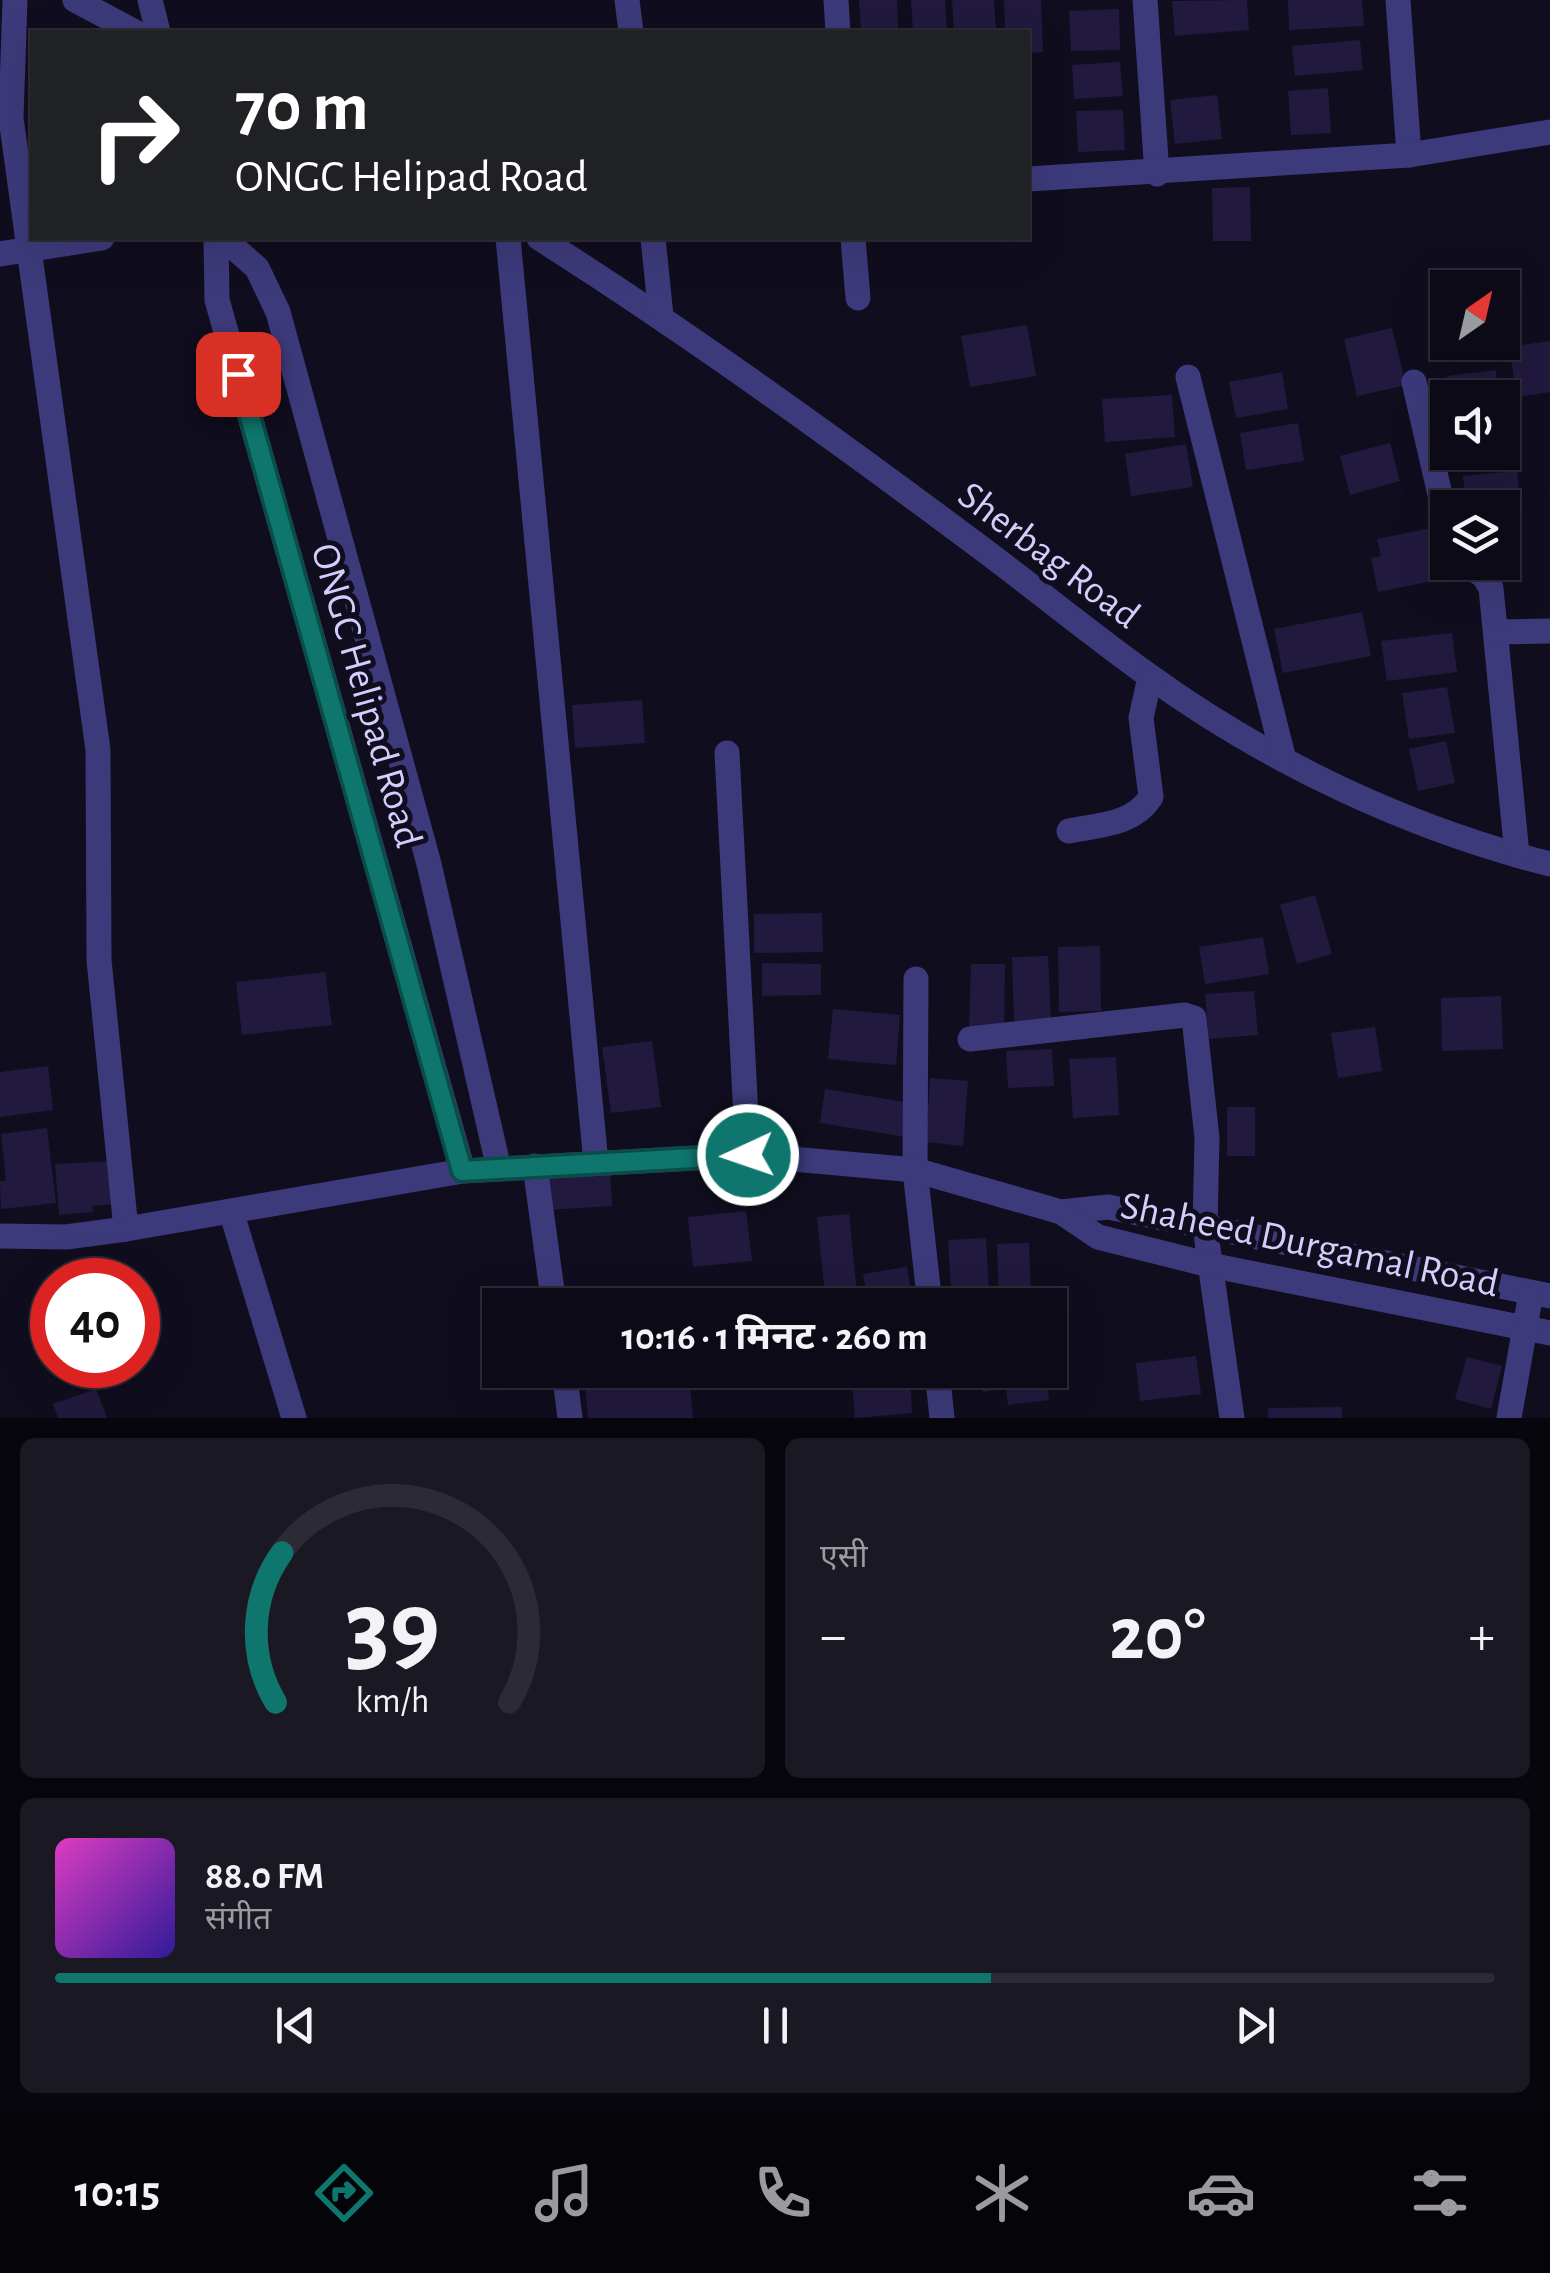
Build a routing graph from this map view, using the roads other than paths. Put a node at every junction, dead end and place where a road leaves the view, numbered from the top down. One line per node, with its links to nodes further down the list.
1 (15, 0): 16 (street)
2 (76, 0): 8 (street)
3 (150, 0): 9 (street)
4 (627, 0): 10 (street)
5 (836, 0): 11 (street)
6 (1145, 0): 14 (street)
7 (1398, 0): 13 (street)
8 (131, 30)
9 (158, 30)
10 (631, 30)
11 (838, 30)
12 (1550, 132): 13 (street)
13 (1409, 154): 14 (street)
14 (1157, 174): 15 (street)
15 (1030, 179)
16 (30, 238)
17 (30, 240): 26 (street)
18 (91, 240): 26 (street)
19 (220, 240): 50 (street, ONGC Helipad Road)
20 (222, 240): 28 (street)
21 (258, 240): 28 (street)
22 (508, 240): 46 (street)
23 (542, 240): 30 (street, Sherbag Road)
24 (653, 240): 30 (street)
25 (853, 240): 29 (street)
26 (32, 251): 27 (street); 54 (street)
27 (0, 254)
28 (257, 268): 48 (street)
29 (858, 298)
30 (661, 316): 37 (street, Sherbag Road)
31 (1188, 377): 39 (street)
32 (1414, 382): 33 (street)
33 (1439, 490)
34 (1486, 580): 36 (street)
35 (1550, 631): 36 (street)
36 (1498, 632): 41 (street)
37 (1150, 677): 39 (street, Sherbag Road); 40 (street)
38 (727, 753): 45 (street)
39 (1284, 760): 41 (street, Sherbag Road)
40 (1069, 831)
41 (1518, 856): 42 (street, Sherbag Road)
42 (1550, 864)
43 (916, 979): 49 (street)
44 (970, 1039): 53 (street)
45 (748, 1155): 46 (street, Shaheed Durgamal Road); 49 (street, Shaheed Durgamal Road)
46 (596, 1163): 47 (street, Shaheed Durgamal Road)
47 (534, 1166): 48 (street, Shaheed Durgamal Road); 57 (street)
48 (499, 1168): 50 (street, Shaheed Durgamal Road)
49 (915, 1170): 52 (street, Shaheed Durgamal Road); 58 (street)
50 (462, 1171): 51 (street, Shaheed Durgamal Road)
51 (231, 1211): 54 (street, Shaheed Durgamal Road); 63 (street)
52 (1061, 1212): 53 (street, Shaheed Durgamal Road); 56 (street, Shaheed Durgamal Road)
53 (1206, 1228): 56 (street); 59 (street, Shaheed Durgamal Road)
54 (126, 1229): 55 (street, Shaheed Durgamal Road)
55 (0, 1236)
56 (1210, 1265): 60 (street, Shaheed Durgamal Road); 66 (street)
57 (552, 1288)
58 (928, 1288)
59 (1541, 1294): 60 (street)
60 (1538, 1331): 67 (street)
61 (566, 1388): 64 (street)
62 (939, 1388): 65 (street)
63 (294, 1418)
64 (570, 1418)
65 (942, 1418)
66 (1232, 1418)
67 (1509, 1418)

